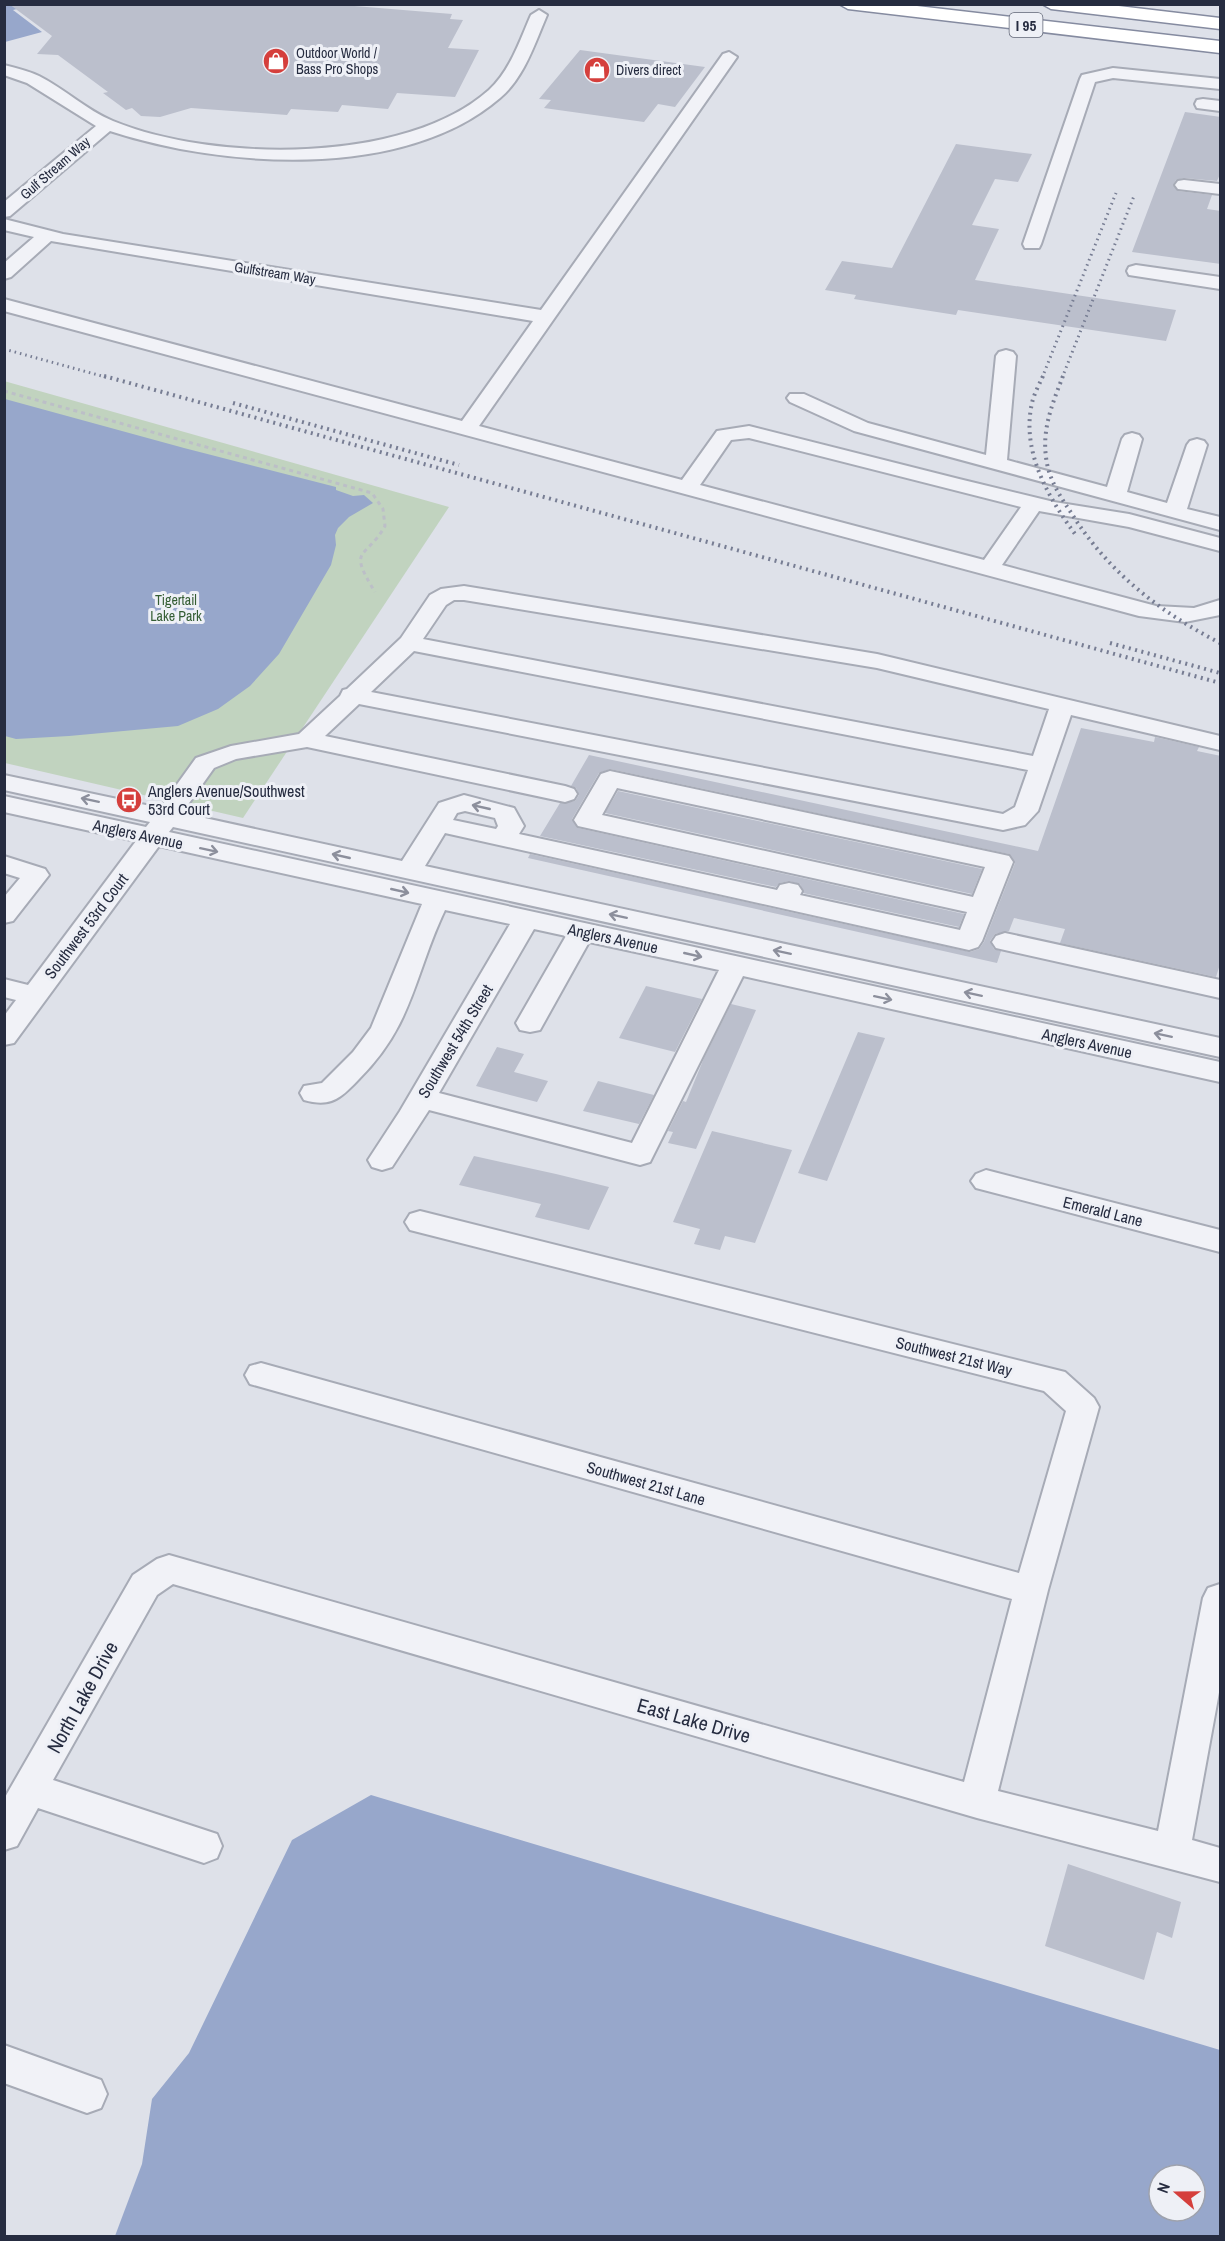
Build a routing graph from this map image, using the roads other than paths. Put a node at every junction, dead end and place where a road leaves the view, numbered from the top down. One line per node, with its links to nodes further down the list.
1 (828, 4): 6 (highway)
2 (848, 4): 6 (highway, I 95)
3 (943, 4): 10 (highway)
4 (1051, 4): 9 (highway)
5 (1146, 4): 7 (highway)
6 (874, 8): 11 (highway, I 95)
7 (1221, 12)
8 (540, 15): 18 (street)
9 (1221, 24)
10 (1221, 37)
11 (1221, 49)
12 (729, 57): 32 (street)
13 (4, 70): 17 (street)
14 (1221, 84): 27 (street)
15 (1203, 104): 16 (street)
16 (1221, 106)
17 (89, 116): 18 (street); 19 (street, Gulf Stream Way)
18 (107, 125): 24 (street, Gulf Stream Way)
19 (72, 130)
20 (30, 167): 23 (street, Gulf Stream Way)
21 (1184, 185): 22 (street)
22 (1221, 189)
23 (4, 190)
24 (4, 212)
25 (4, 224): 26 (street, Gulfstream Way)
26 (46, 236): 29 (street); 32 (street, Gulfstream Way)
27 (1032, 244)
28 (1136, 271): 30 (street)
29 (4, 273)
30 (1221, 283)
31 (4, 305): 35 (street)
32 (546, 317): 35 (street)
33 (1006, 356): 38 (street)
34 (797, 398): 38 (street)
35 (467, 429): 39 (street)
36 (1132, 439): 40 (street)
37 (1197, 445): 42 (street)
38 (996, 464): 40 (street)
39 (687, 488): 41 (street); 45 (street)
40 (1115, 496): 42 (street)
41 (1034, 503): 44 (street); 45 (street)
42 (1175, 512): 43 (street)
43 (1221, 524)
44 (1221, 544)
45 (989, 569): 46 (street)
46 (1221, 607)
47 (408, 643): 48 (street); 49 (street); 52 (street)
48 (351, 695): 50 (street); 52 (street)
49 (1062, 707): 51 (street); 52 (street)
50 (307, 740): 54 (street); 56 (street, Southwest 53rd Court)
51 (1221, 743)
52 (1042, 765)
53 (4, 782): 56 (street, Anglers Avenue, one-way to 53)
54 (565, 794)
55 (4, 804): 56 (street, Anglers Avenue)
56 (160, 827): 58 (street, Anglers Avenue, one-way to 56); 59 (street, Anglers Avenue, one-way to 59); 68 (street, Southwest 53rd Court)
57 (4, 864): 61 (street)
58 (409, 871): 60 (street); 71 (street, Anglers Avenue, one-way to 58)
59 (437, 900): 62 (street, Anglers Avenue); 73 (street)
60 (982, 907): 60 (street)
61 (4, 915)
62 (526, 920): 63 (street, Anglers Avenue); 74 (street, Southwest 54th Street)
63 (582, 931): 65 (street, Anglers Avenue, one-way to 65); 69 (street)
64 (1005, 942): 67 (street)
65 (735, 965): 72 (street, Anglers Avenue, one-way to 72); 74 (street)
66 (4, 988): 68 (street)
67 (1221, 989)
68 (34, 996): 70 (street, Southwest 53rd Court)
69 (530, 1023)
70 (4, 1036)
71 (1221, 1048)
72 (1221, 1072)
73 (314, 1093)
74 (421, 1098): 75 (street, Southwest 54th Street)
75 (382, 1160)
76 (986, 1181): 78 (street, Emerald Lane)
77 (420, 1222): 81 (street, Southwest 21st Way)
78 (1221, 1241)
79 (261, 1376): 81 (street, Southwest 21st Lane)
80 (169, 1569): 83 (street, North Lake Drive); 84 (street, East Lake Drive)
81 (1031, 1590): 84 (street, Southwest 21st Way)
82 (1221, 1598): 87 (street)
83 (30, 1789): 85 (street, North Lake Drive); 86 (street)
84 (977, 1802): 87 (street, East Lake Drive)
85 (4, 1834)
86 (204, 1846)
87 (1172, 1851): 88 (street, East Lake Drive)
88 (1221, 1865)
89 (4, 2064): 90 (street)
90 (87, 2094)

